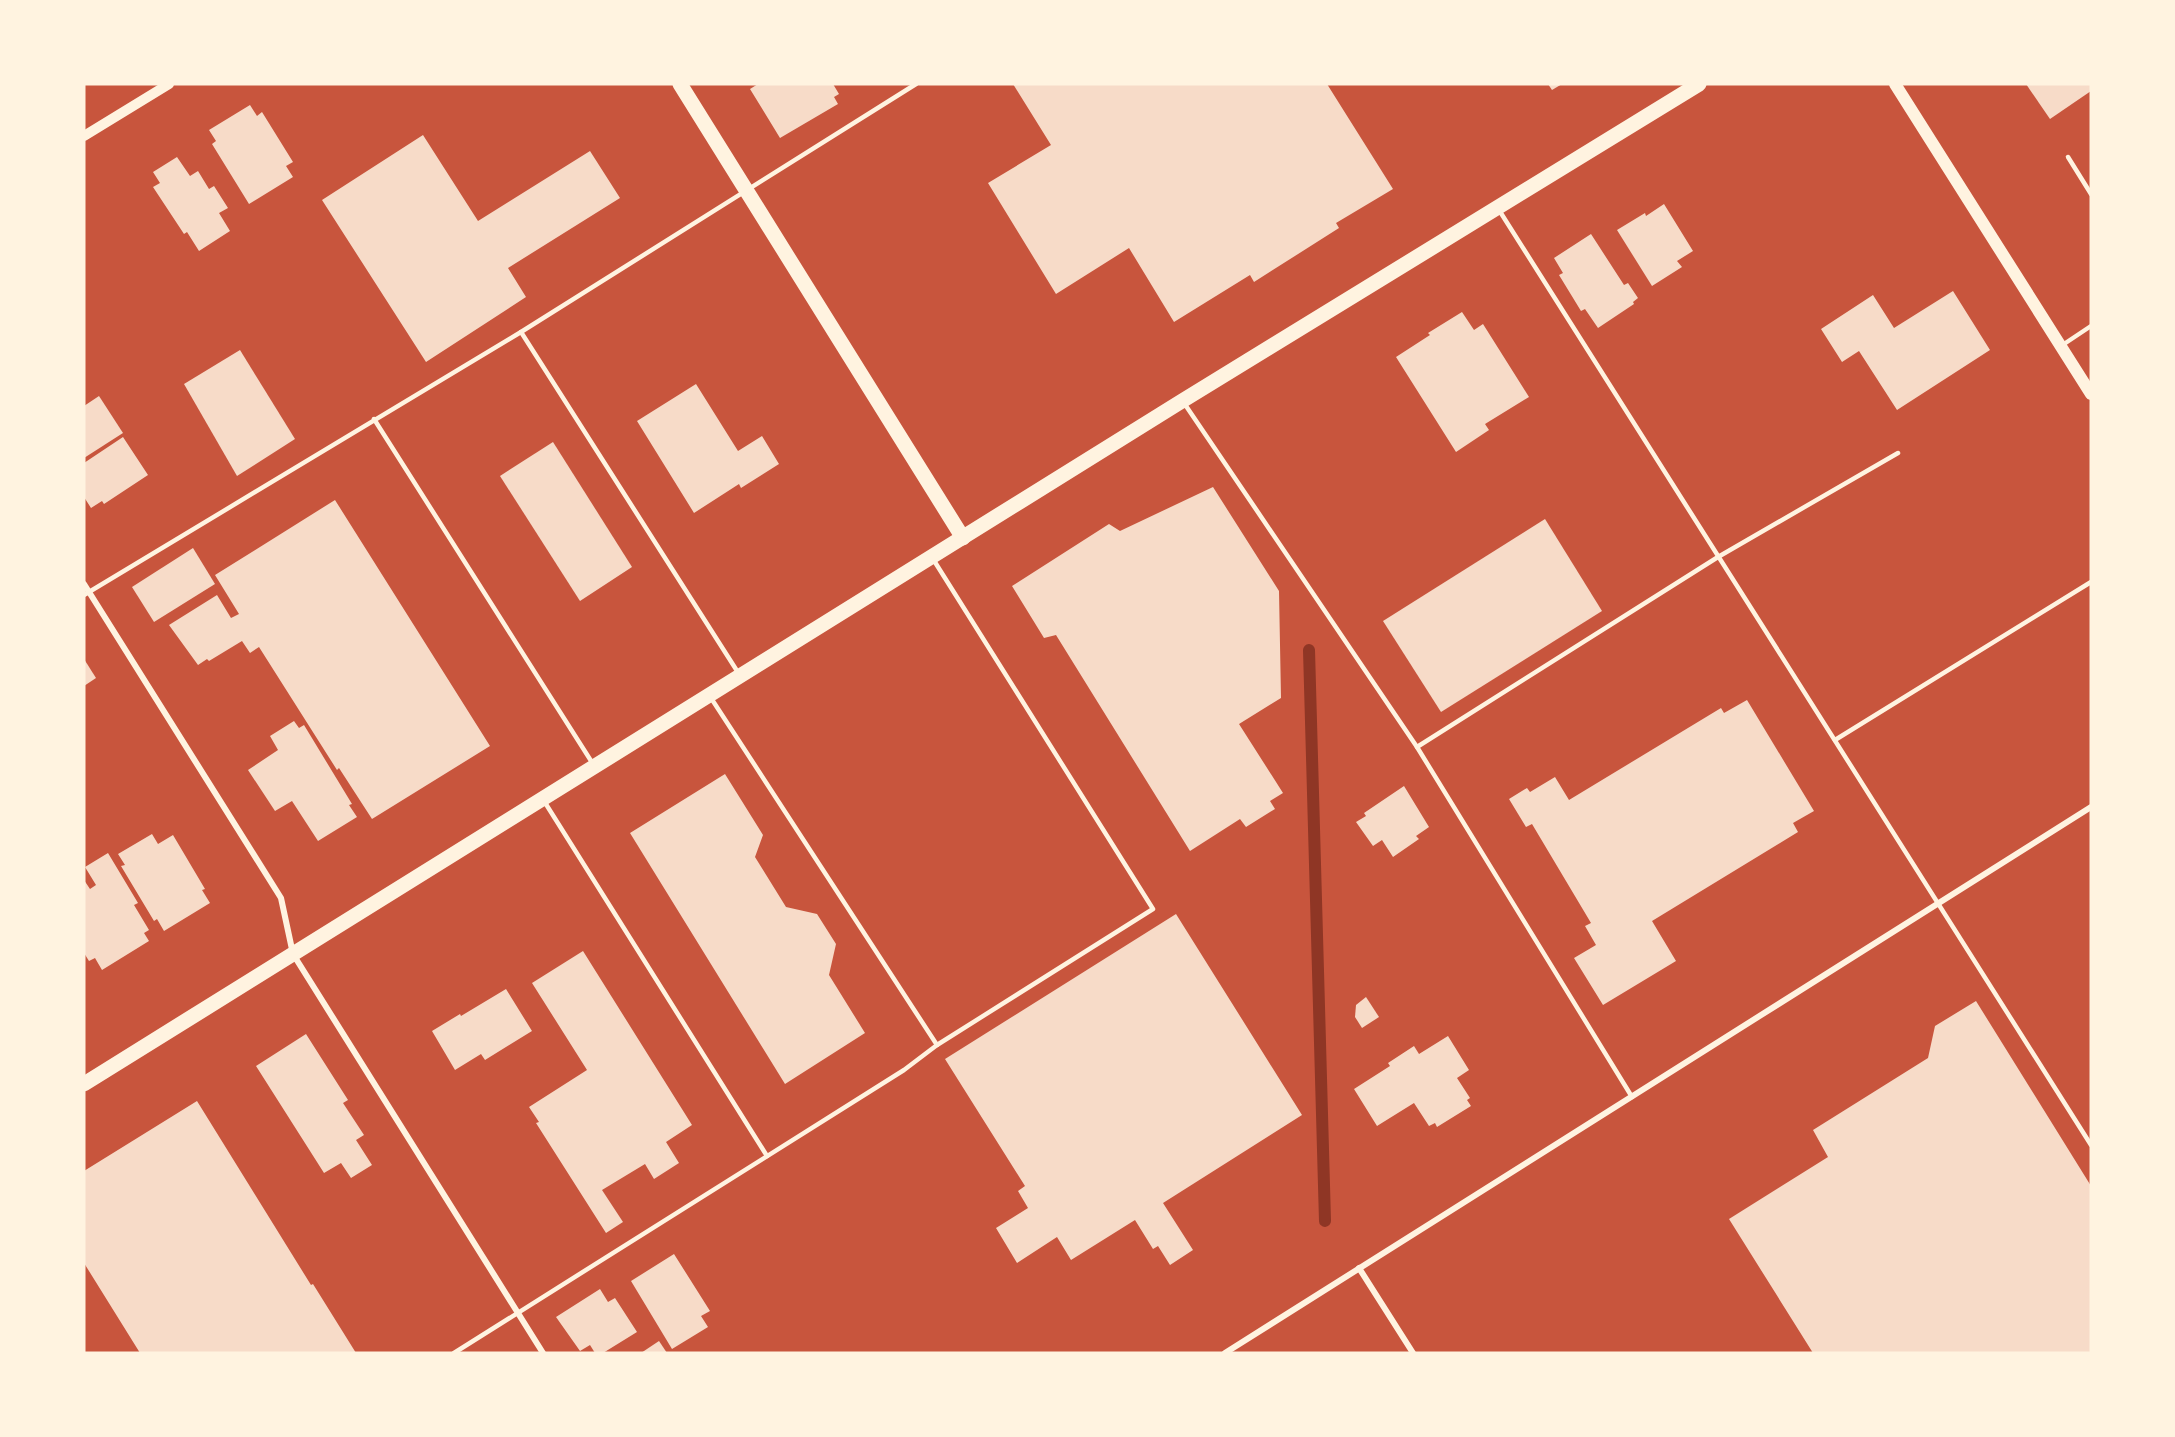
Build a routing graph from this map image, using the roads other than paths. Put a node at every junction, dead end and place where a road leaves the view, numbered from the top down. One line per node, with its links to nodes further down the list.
1 (169, 84): 6 (street)
2 (680, 84): 8 (main road)
3 (916, 84): 8 (lane)
4 (1700, 84): 10 (main road)
5 (1895, 84): 13 (main road)
6 (84, 136)
7 (2068, 157): 9 (lane)
8 (746, 191): 12 (lane); 18 (main road)
9 (2091, 194)
10 (1498, 208): 15 (main road); 20 (lane)
11 (2091, 326): 13 (lane)
12 (521, 332): 16 (lane); 24 (lane)
13 (2061, 346): 14 (main road)
14 (2091, 394)
15 (1182, 401): 18 (main road); 27 (lane)
16 (374, 419): 23 (lane); 28 (lane)
17 (1898, 453): 20 (lane)
18 (963, 538): 19 (main road)
19 (932, 557): 24 (main road); 33 (lane)
20 (1718, 557): 26 (lane); 27 (lane)
21 (2091, 582): 26 (lane)
22 (84, 584): 23 (street)
23 (86, 594): 32 (street)
24 (740, 676): 25 (main road)
25 (709, 695): 28 (main road); 33 (lane)
26 (1835, 740): 31 (lane)
27 (1418, 747): 35 (lane)
28 (595, 767): 29 (main road)
29 (543, 799): 32 (main road); 37 (lane)
30 (2091, 807): 31 (street)
31 (1937, 904): 35 (street); 36 (lane)
32 (293, 954): 34 (main road); 39 (street)
33 (937, 1045): 37 (lane)
34 (84, 1083)
35 (1632, 1097): 38 (street)
36 (2091, 1146)
37 (767, 1156): 39 (lane)
38 (1359, 1268): 42 (street); 43 (street)
39 (518, 1313): 40 (lane); 41 (street)
40 (454, 1353)
41 (543, 1353)
42 (1225, 1353)
43 (1413, 1353)

